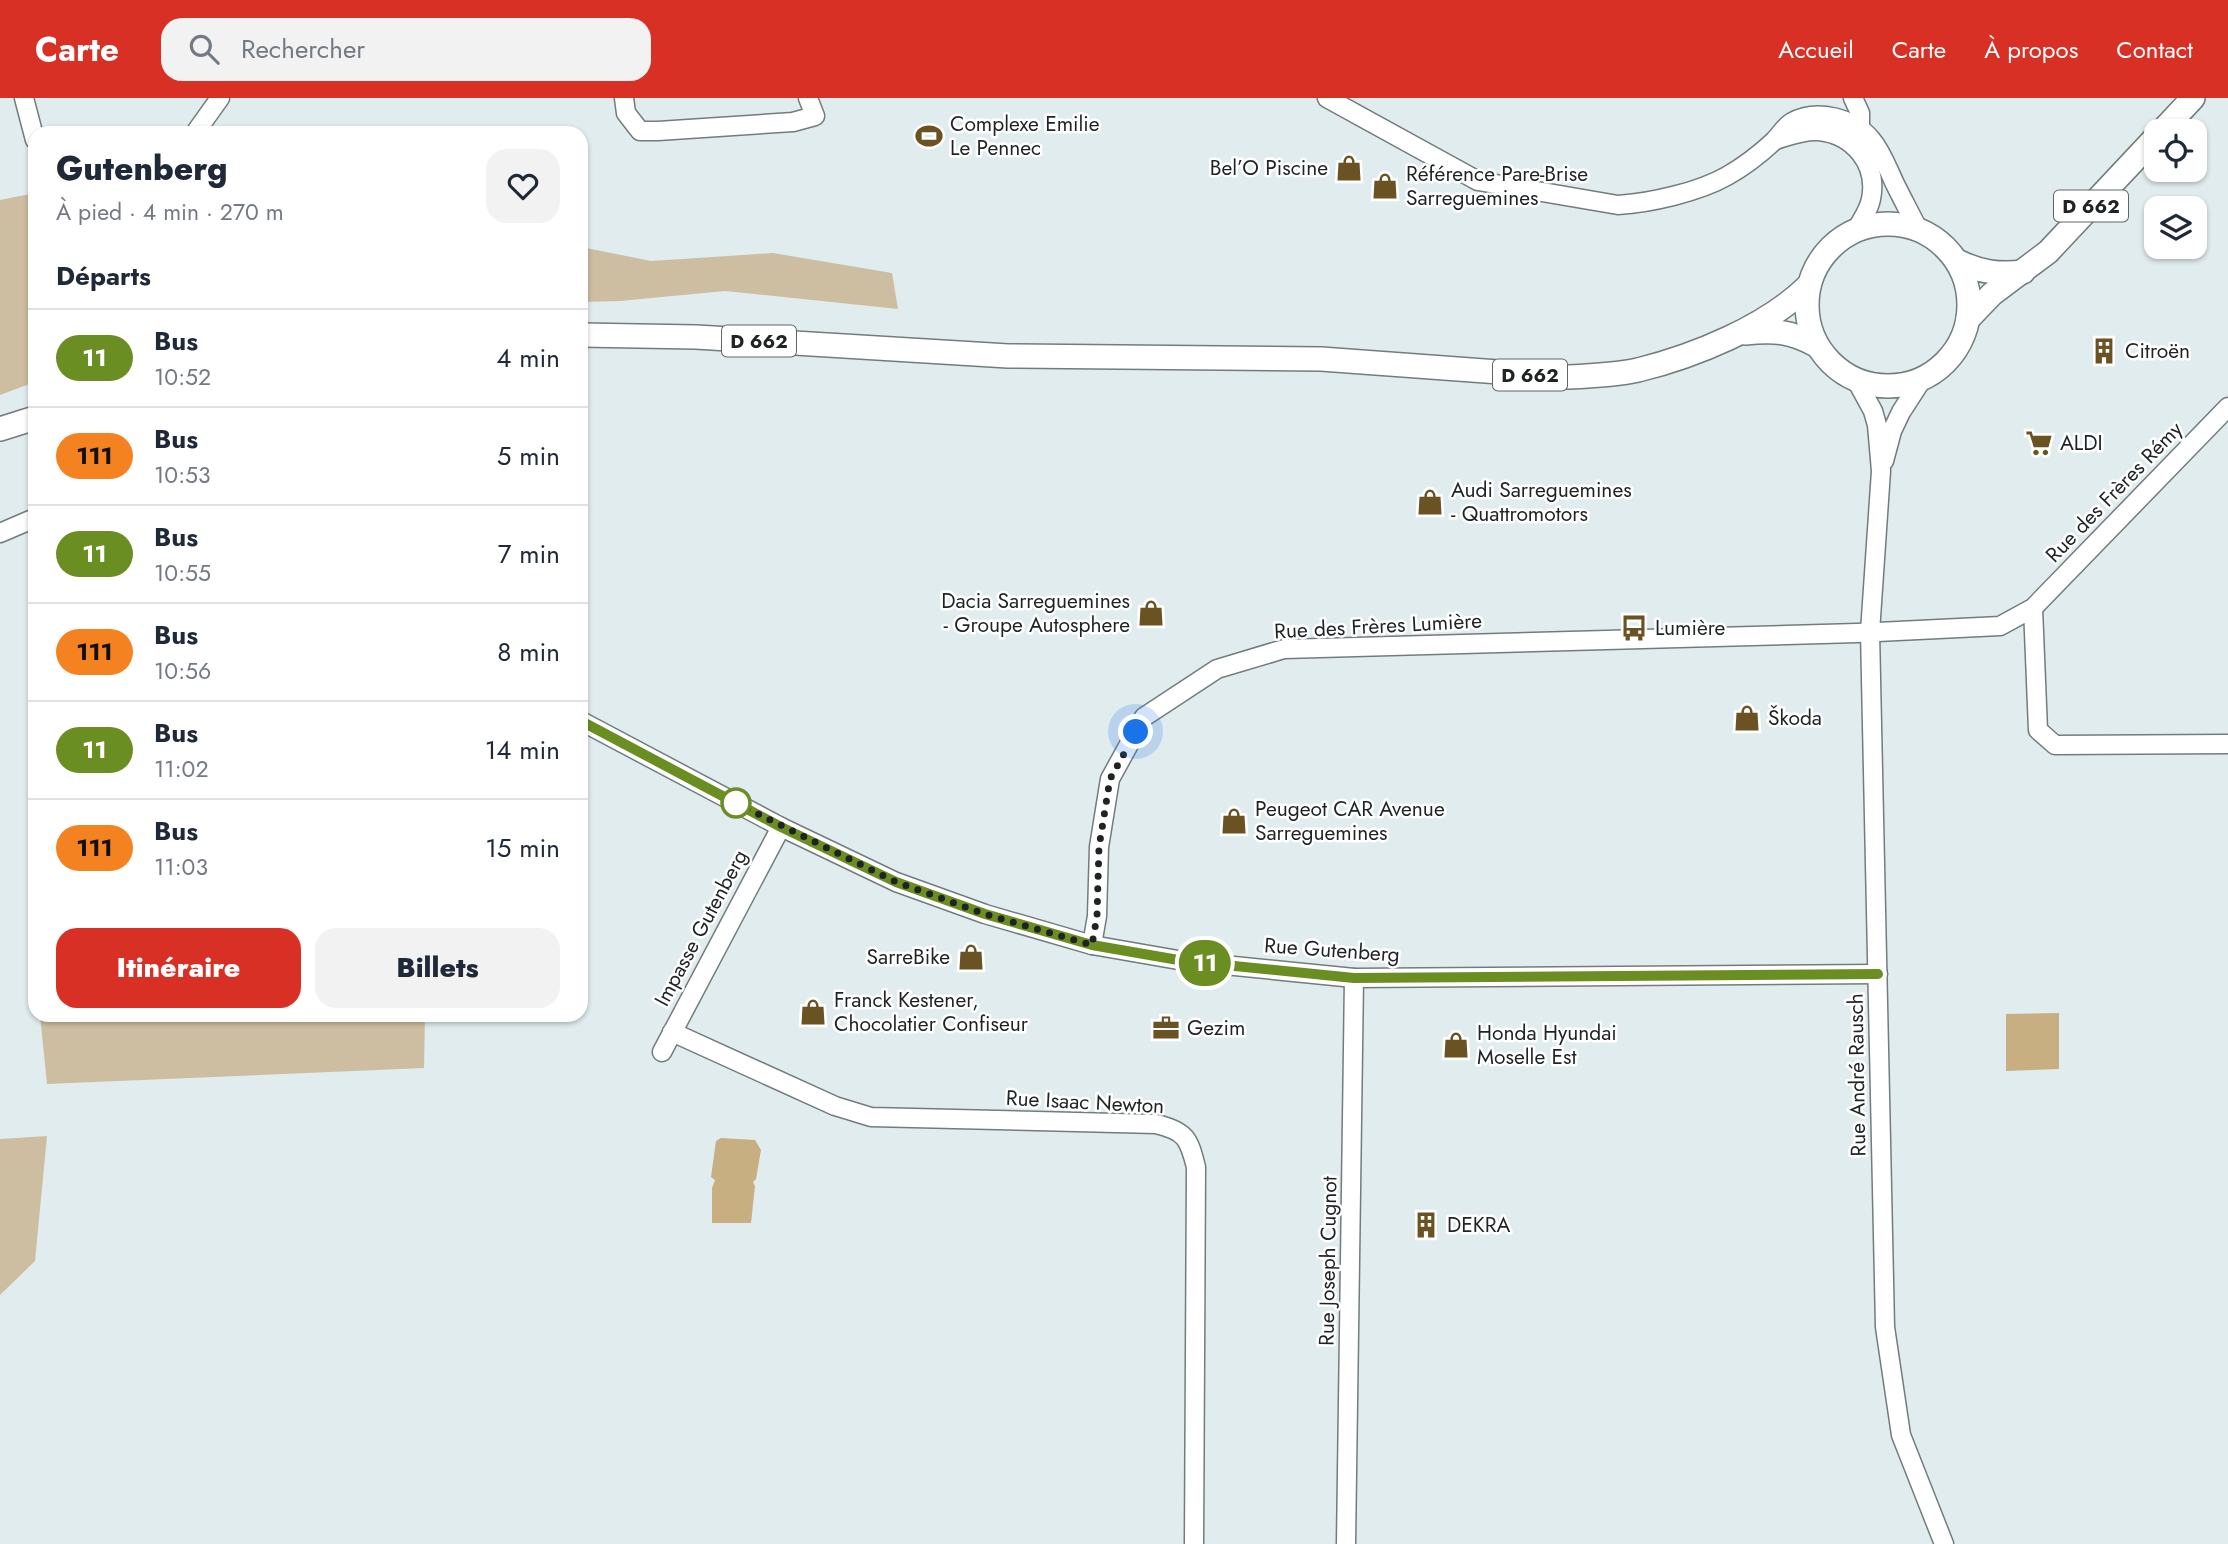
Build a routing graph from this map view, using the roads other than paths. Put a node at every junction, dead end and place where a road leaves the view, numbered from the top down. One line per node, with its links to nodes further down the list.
1 (24, 98): 9 (street)
2 (220, 98): 10 (street)
3 (624, 98): 4 (street)
4 (808, 98)
5 (1327, 98): 12 (street)
6 (1853, 98): 11 (street)
7 (2193, 98): 8 (main road)
8 (2173, 119)
9 (31, 126)
10 (200, 126)
11 (1860, 129): 12 (street); 15 (street)
12 (1775, 140): 14 (street)
13 (2144, 150): 17 (main road, D 662)
14 (1857, 229): 15 (main road); 18 (main road)
15 (1918, 229): 16 (main road)
16 (1957, 261): 17 (main road); 19 (main road)
17 (2023, 272): 19 (main road, D 662)
18 (1808, 286): 21 (main road, D 662); 22 (main road)
19 (1968, 320): 23 (main road)
20 (588, 335): 21 (main road, D 662)
21 (1733, 335): 22 (main road, D 662)
22 (1816, 345): 24 (main road)
23 (1923, 379): 24 (main road); 28 (street, Rue André Rausch)
24 (1856, 380): 28 (street, Rue André Rausch)
25 (2228, 407): 31 (street, Rue des Frères Rémy)
26 (28, 420): 27 (main road)
27 (0, 429)
28 (1881, 471): 32 (street, Rue André Rausch)
29 (28, 521): 30 (street)
30 (0, 533)
31 (2034, 608): 32 (street, Rue des Frères Rémy); 34 (street)
32 (1870, 632): 36 (street, Rue des Frères Lumière); 37 (street, Rue André Rausch)
33 (588, 725): 35 (street, Rue Gutenberg)
34 (2228, 744)
35 (781, 827): 36 (street, Rue Gutenberg); 39 (street, Impasse Gutenberg)
36 (1092, 945): 38 (street, Rue Gutenberg)
37 (1878, 974): 38 (street, Rue Gutenberg); 43 (street, Rue André Rausch)
38 (1354, 978): 42 (street, Rue Joseph Cugnot)
39 (672, 1032): 40 (street, Impasse Gutenberg); 41 (street, Rue Isaac Newton)
40 (662, 1052)
41 (1194, 1544)
42 (1346, 1544)
43 (1944, 1544)

